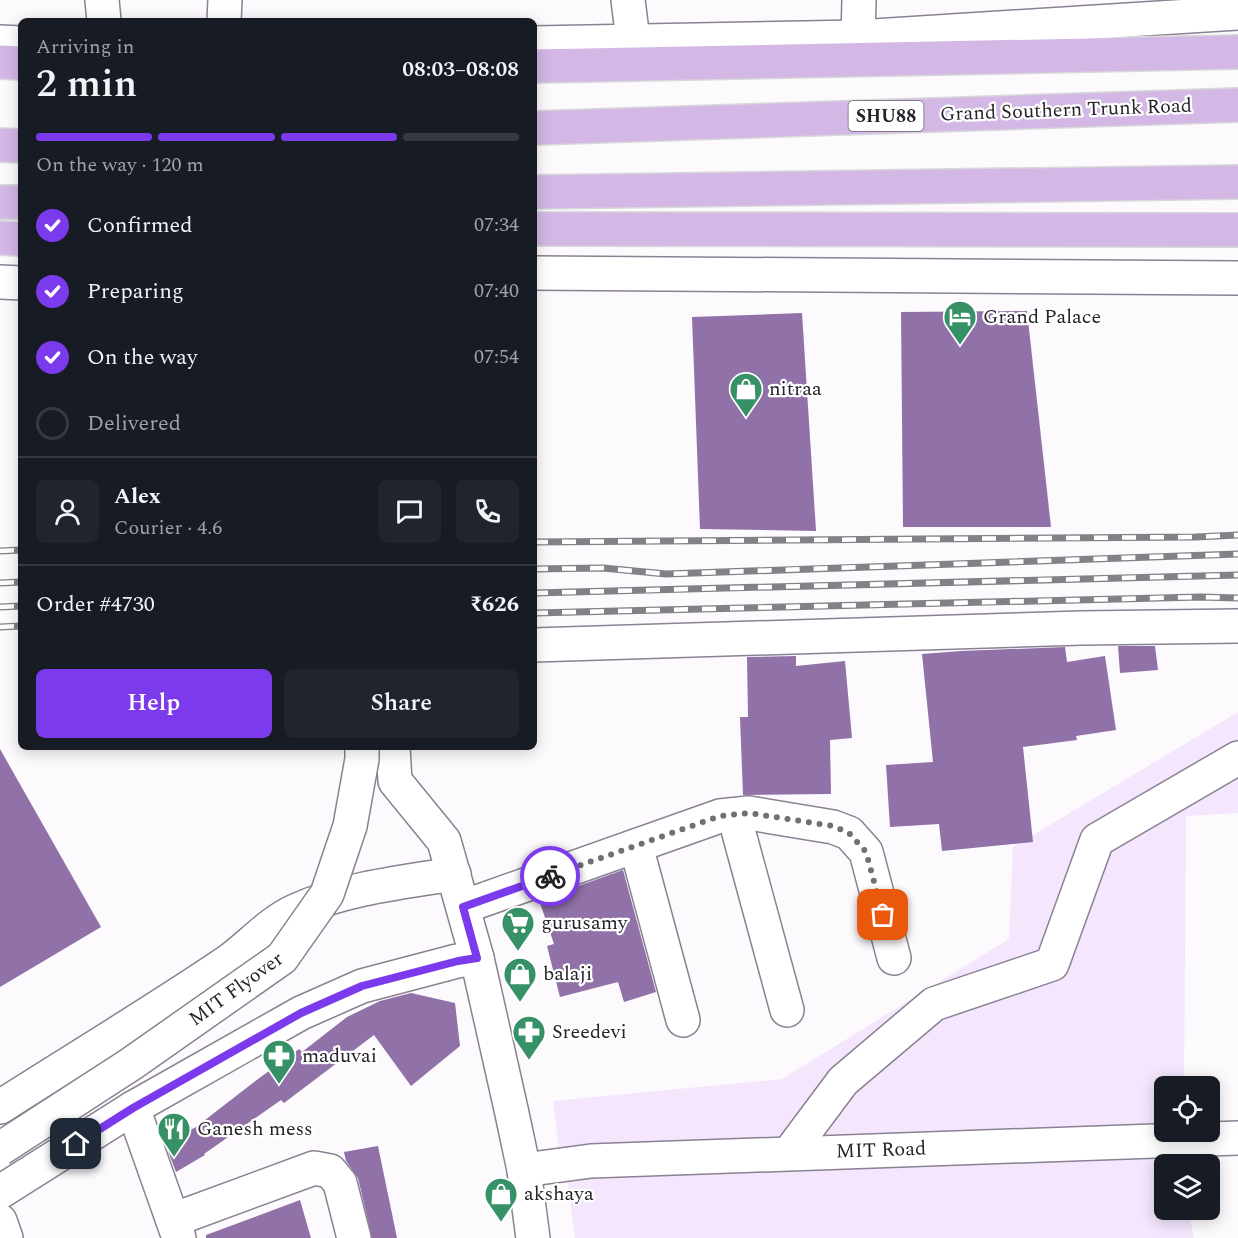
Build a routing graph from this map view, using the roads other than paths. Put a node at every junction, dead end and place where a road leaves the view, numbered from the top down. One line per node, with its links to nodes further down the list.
1 (102, 0): 7 (street)
2 (225, 0): 8 (street)
3 (628, 0): 10 (street)
4 (859, 0): 9 (street)
5 (1081, 12): 6 (street); 9 (street)
6 (1238, 13)
7 (104, 18)
8 (224, 18)
9 (858, 37): 10 (street)
10 (633, 40): 13 (street)
11 (0, 42): 12 (street)
12 (18, 43)
13 (537, 43)
14 (1238, 52): 17 (main road)
15 (0, 62): 16 (main road)
16 (18, 63)
17 (537, 66)
18 (1238, 105): 19 (main road, Grand Southern Trunk Road / SHU88)
19 (537, 128)
20 (0, 145): 21 (main road)
21 (18, 146)
22 (1238, 182): 23 (main road)
23 (537, 192)
24 (0, 202): 25 (main road)
25 (18, 202)
26 (537, 229): 27 (main road)
27 (1238, 230)
28 (0, 238): 29 (main road)
29 (18, 239)
30 (537, 273): 31 (street)
31 (1238, 278)
32 (0, 282): 33 (street)
33 (18, 283)
34 (1238, 626): 35 (street)
35 (537, 645)
36 (362, 750): 50 (street, MIT Flyover, bridge)
37 (393, 750): 41 (street)
38 (1238, 758): 51 (street)
39 (734, 815): 40 (street); 44 (street); 45 (street)
40 (636, 846): 42 (street); 46 (street)
41 (454, 874): 42 (street); 47 (street)
42 (463, 907): 43 (street)
43 (477, 958): 48 (street); 52 (street)
44 (894, 958)
45 (787, 1010)
46 (683, 1020)
47 (0, 1107)
48 (133, 1108): 53 (street); 55 (street)
49 (1238, 1138): 51 (street, MIT Road)
50 (0, 1149)
51 (790, 1152): 52 (street, MIT Road)
52 (524, 1170): 58 (street)
53 (0, 1192)
54 (0, 1221): 56 (street)
55 (176, 1229): 57 (street)
56 (6, 1238)
57 (354, 1238)
58 (533, 1238)

